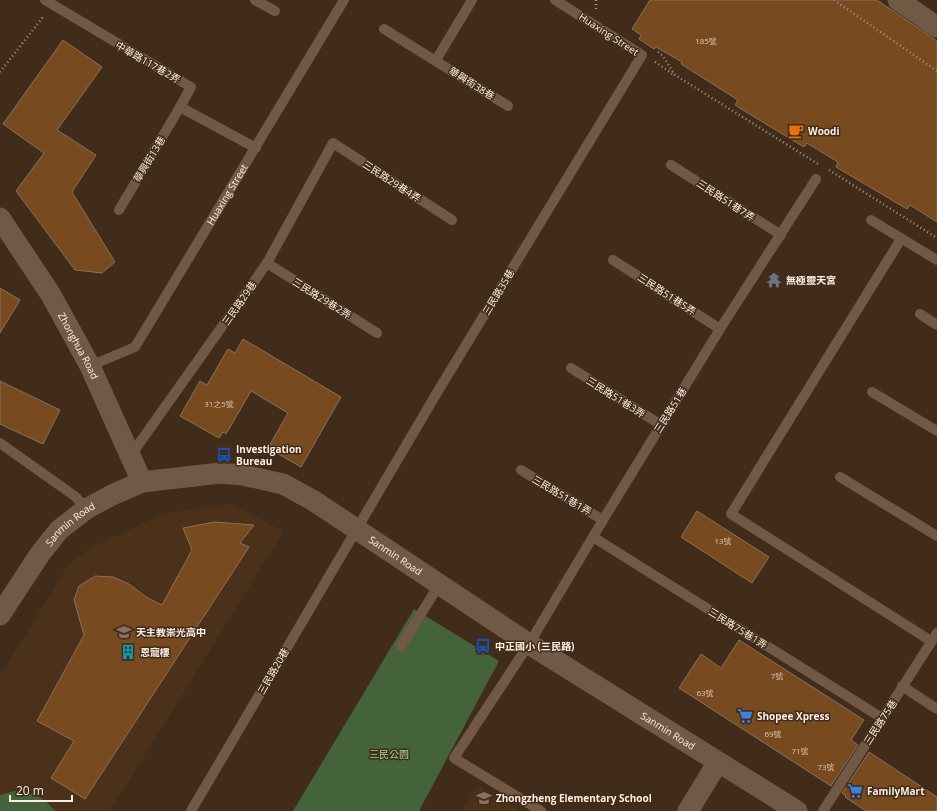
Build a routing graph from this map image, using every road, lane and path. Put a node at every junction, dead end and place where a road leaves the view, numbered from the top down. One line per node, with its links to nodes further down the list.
1 (255, 0): 9 (lane)
2 (344, 0): 22 (lane, Huaxing Street)
3 (472, 0): 15 (lane)
4 (555, 0): 14 (lane, Huaxing Street)
5 (596, 0): 10 (path)
6 (834, 0): 16 (path)
7 (898, 0): 11 (street)
8 (51, 2): 17 (path); 20 (lane, 中華路117巷2弄)
9 (275, 11)
10 (597, 13)
11 (937, 27)
12 (384, 29): 15 (lane, 華興街38巷)
13 (651, 48): 18 (path)
14 (642, 55): 18 (path); 53 (lane, 三民路35巷)
15 (436, 60): 19 (lane, 華興街38巷)
16 (937, 71)
17 (0, 72)
18 (675, 75): 24 (path)
19 (508, 106)
20 (180, 107): 22 (lane); 27 (lane, 華興街13巷)
21 (333, 143): 29 (lane, 三民路29巷4弄); 36 (lane, 三民路29巷)
22 (256, 148): 41 (lane, Huaxing Street)
23 (671, 165): 31 (lane, 三民路51巷7弄)
24 (821, 166)
25 (827, 170): 33 (path)
26 (816, 179): 31 (lane, 三民路51巷)
27 (119, 210)
28 (0, 218): 41 (street, Zhonghua Road)
29 (452, 220)
30 (871, 220): 32 (lane)
31 (781, 235): 39 (lane, 三民路51巷)
32 (902, 238): 35 (lane); 58 (lane)
33 (937, 238)
34 (613, 260): 39 (lane, 三民路51巷5弄)
35 (937, 260)
36 (267, 263): 40 (lane, 三民路29巷2弄); 47 (lane, 三民路29巷)
37 (920, 314): 38 (lane)
38 (937, 325)
39 (720, 328): 44 (lane, 三民路51巷)
40 (377, 333)
41 (90, 366): 47 (street, Zhonghua Road)
42 (572, 368): 44 (lane, 三民路51巷3弄)
43 (872, 392): 45 (lane)
44 (661, 425): 52 (lane, 三民路51巷)
45 (937, 431)
46 (0, 443): 51 (lane)
47 (132, 455): 50 (street, Zhonghua Road)
48 (521, 470): 52 (lane, 三民路51巷1弄)
49 (840, 477): 54 (lane)
50 (142, 482): 51 (street, Sanmin Road); 53 (street, Sanmin Road)
51 (86, 509): 57 (street, Sanmin Road)
52 (603, 520): 55 (lane, 三民路51巷)
53 (355, 530): 56 (street, Sanmin Road); 65 (lane, 三民路20巷)
54 (937, 536)
55 (593, 537): 59 (lane, 三民路51巷); 63 (lane, 三民路75巷1弄)
56 (439, 585): 59 (street, Sanmin Road); 60 (lane)
57 (0, 614)
58 (934, 637): 61 (lane, 三民路75巷)
59 (529, 644): 64 (street, Sanmin Road); 66 (lane, 三民路51巷)
60 (401, 646)
61 (902, 686): 62 (lane); 63 (lane, 三民路75巷)
62 (937, 709)
63 (882, 718): 69 (lane, 三民路75巷)
64 (718, 762): 67 (street); 68 (street, Sanmin Road)
65 (191, 811)
66 (541, 811)
67 (688, 811)
68 (797, 811)
69 (823, 811)

